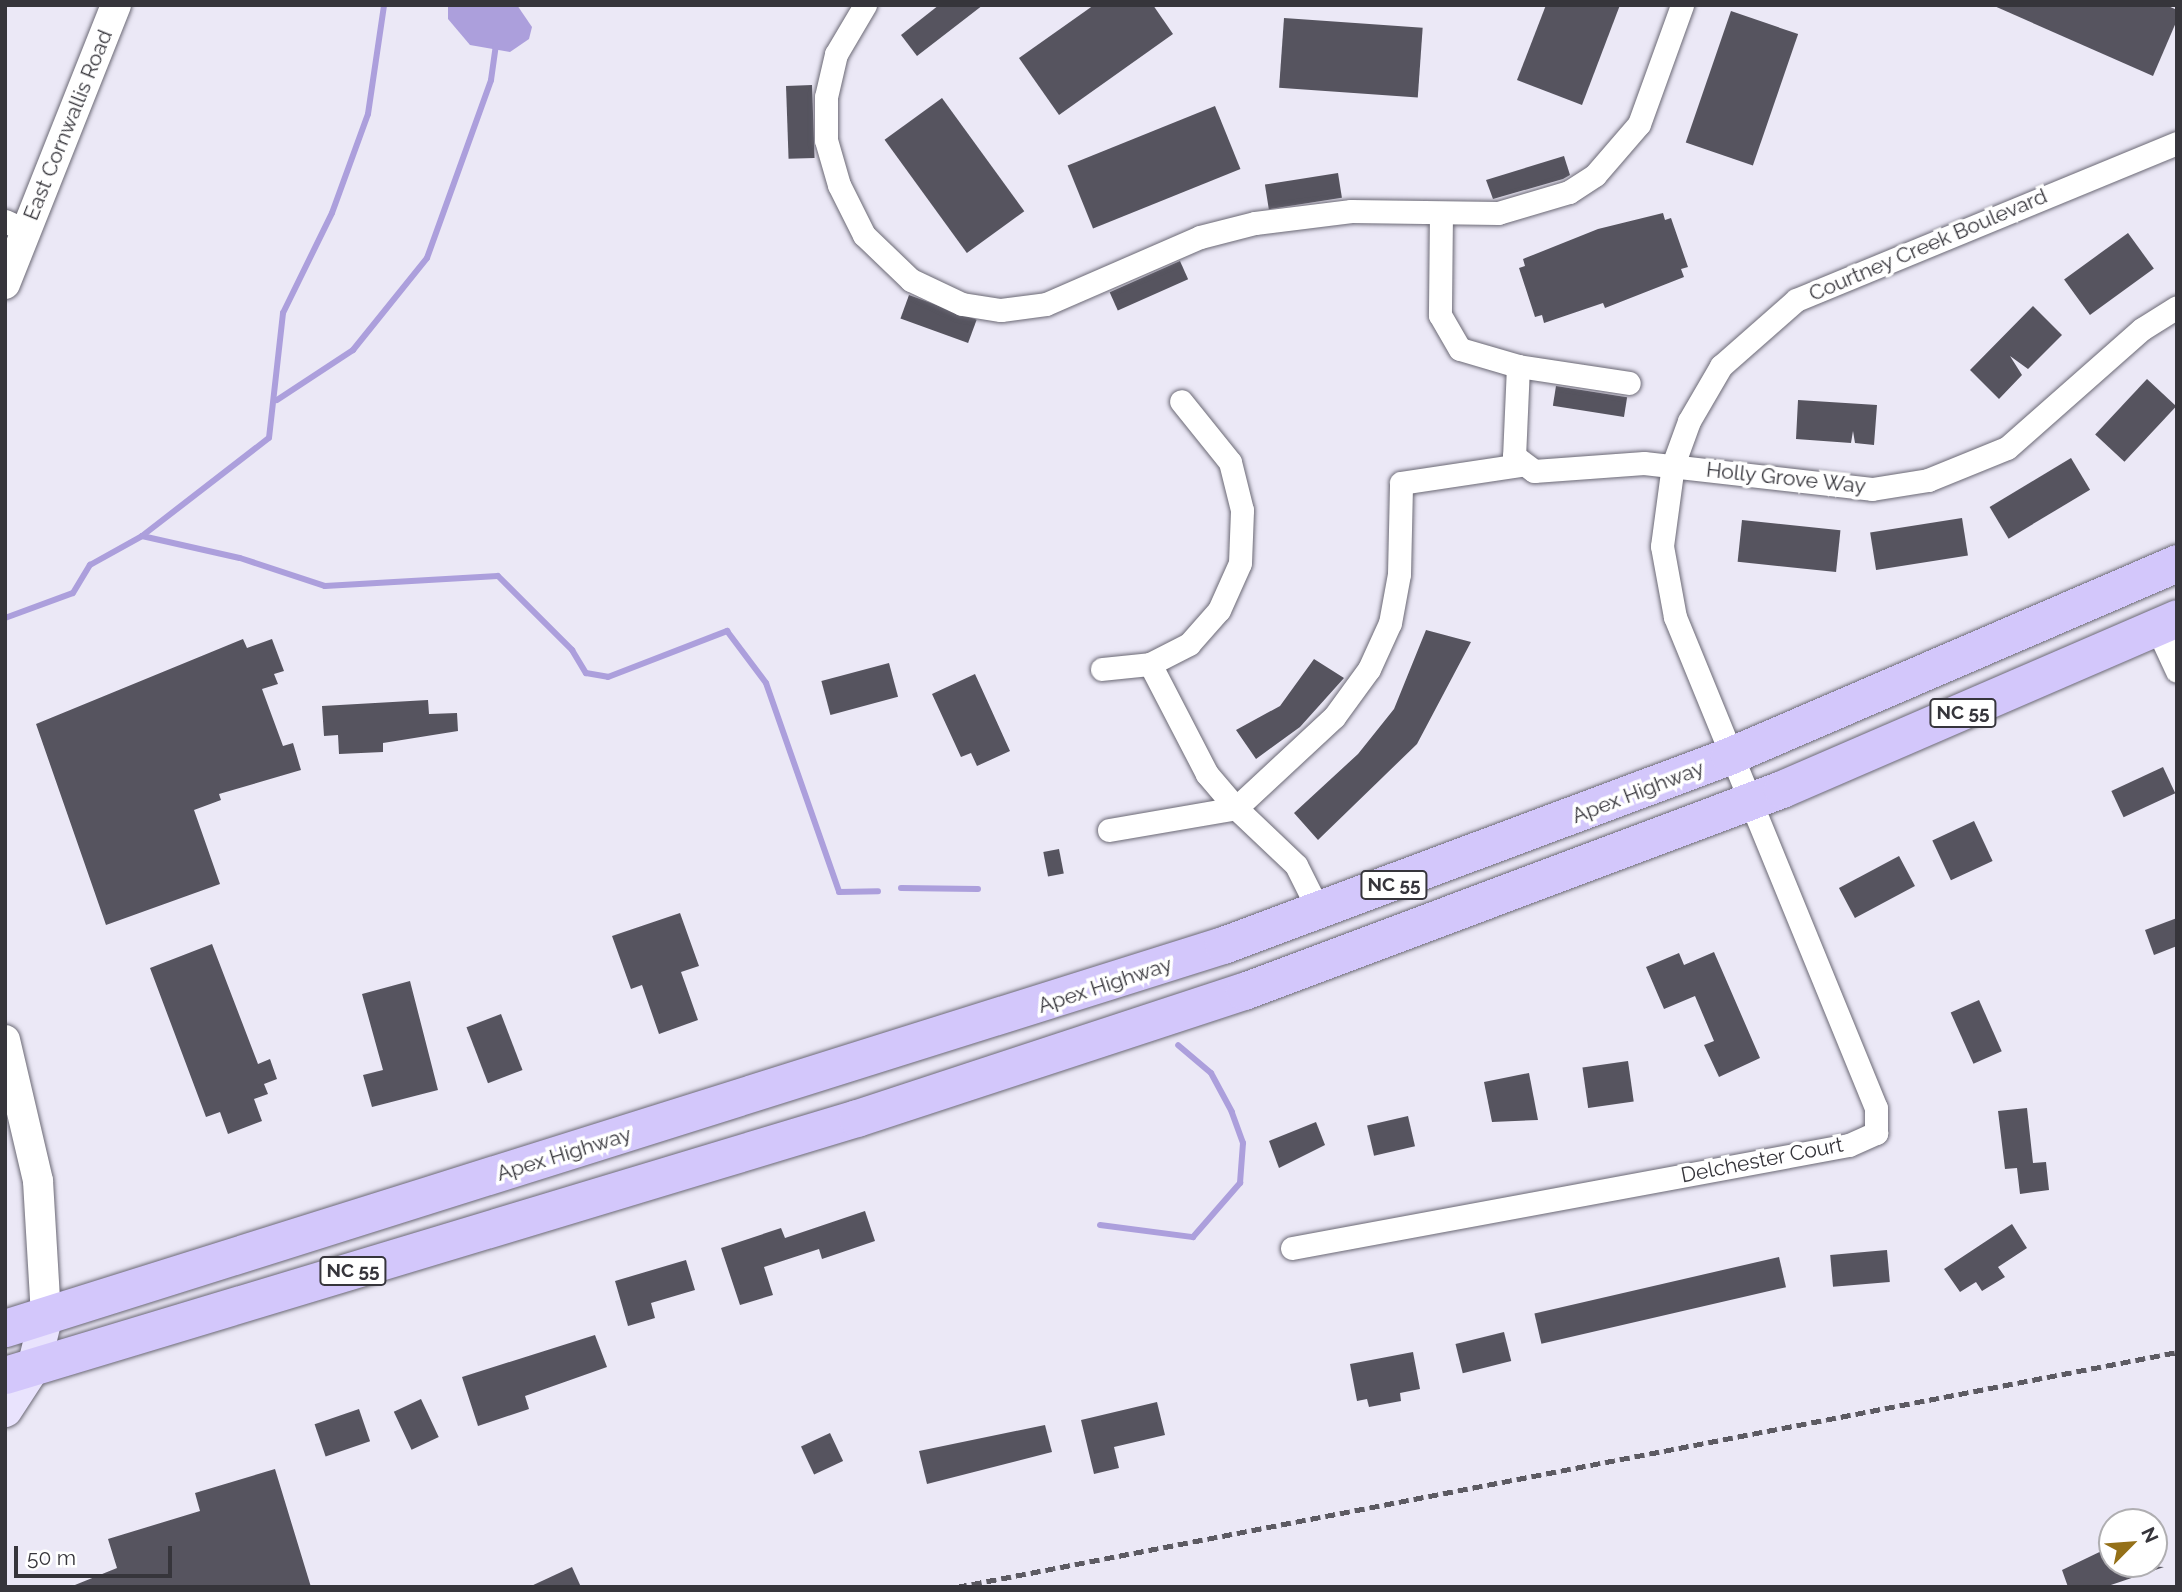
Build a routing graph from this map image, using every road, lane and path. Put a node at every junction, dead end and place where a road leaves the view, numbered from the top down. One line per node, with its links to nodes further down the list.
1 (116, 5): 6 (street, East Cornwallis Road)
2 (865, 5): 5 (street)
3 (1682, 5): 5 (street)
4 (2177, 143): 13 (street, Courtney Creek Boulevard)
5 (1441, 213): 9 (street)
6 (16, 226): 7 (street, East Cornwallis Road)
7 (5, 284)
8 (2177, 307): 13 (street, Holly Grove Way)
9 (1518, 366): 10 (street); 12 (street)
10 (1629, 383)
11 (1181, 401): 16 (street)
12 (1520, 465): 13 (street); 21 (street)
13 (1674, 465): 19 (street, Courtney Creek Boulevard)
14 (2177, 563): 19 (main road, Apex Highway / NC 55)
15 (2167, 623): 18 (street); 20 (main road, NC 55)
16 (1150, 664): 17 (street); 21 (street)
17 (1102, 669)
18 (2177, 671)
19 (1729, 756): 20 (street, Courtney Creek Boulevard); 23 (main road, Apex Highway / NC 55)
20 (1747, 799): 25 (street, Delchester Court); 28 (main road, NC 55)
21 (1236, 808): 22 (street); 23 (street)
22 (1109, 830)
23 (1319, 911): 26 (main road, Apex Highway / NC 55)
24 (5, 1040): 26 (street)
25 (1292, 1248)
26 (46, 1314): 27 (main road, Apex Highway / NC 55); 28 (main road)
27 (5, 1328)
28 (19, 1371): 29 (main road)
29 (5, 1410)

